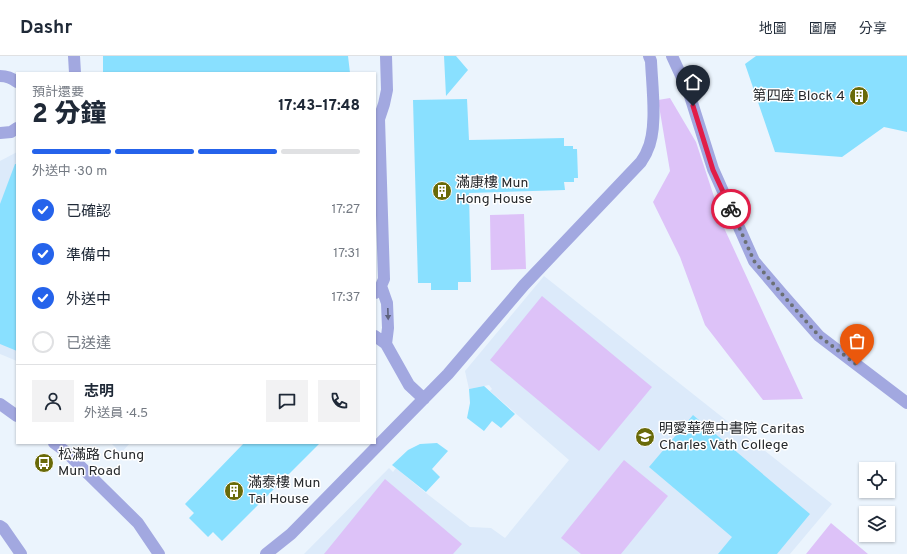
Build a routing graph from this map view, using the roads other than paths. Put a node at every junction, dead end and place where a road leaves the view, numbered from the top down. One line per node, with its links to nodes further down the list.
1 (74, 56): 5 (street)
2 (386, 56): 8 (street)
3 (649, 56): 14 (street)
4 (672, 56): 16 (street)
5 (75, 72)
6 (0, 76): 7 (street)
7 (16, 81)
8 (377, 119): 11 (street)
9 (16, 129): 10 (street)
10 (0, 134)
11 (377, 289): 13 (street, one-way to 13)
12 (376, 337): 13 (street)
13 (386, 344): 14 (street)
14 (424, 399): 23 (street)
15 (0, 404): 17 (street)
16 (907, 404)
17 (16, 415)
18 (58, 444): 19 (street)
19 (68, 447): 22 (street)
20 (0, 526): 21 (street)
21 (21, 554)
22 (159, 554)
23 (266, 554)

